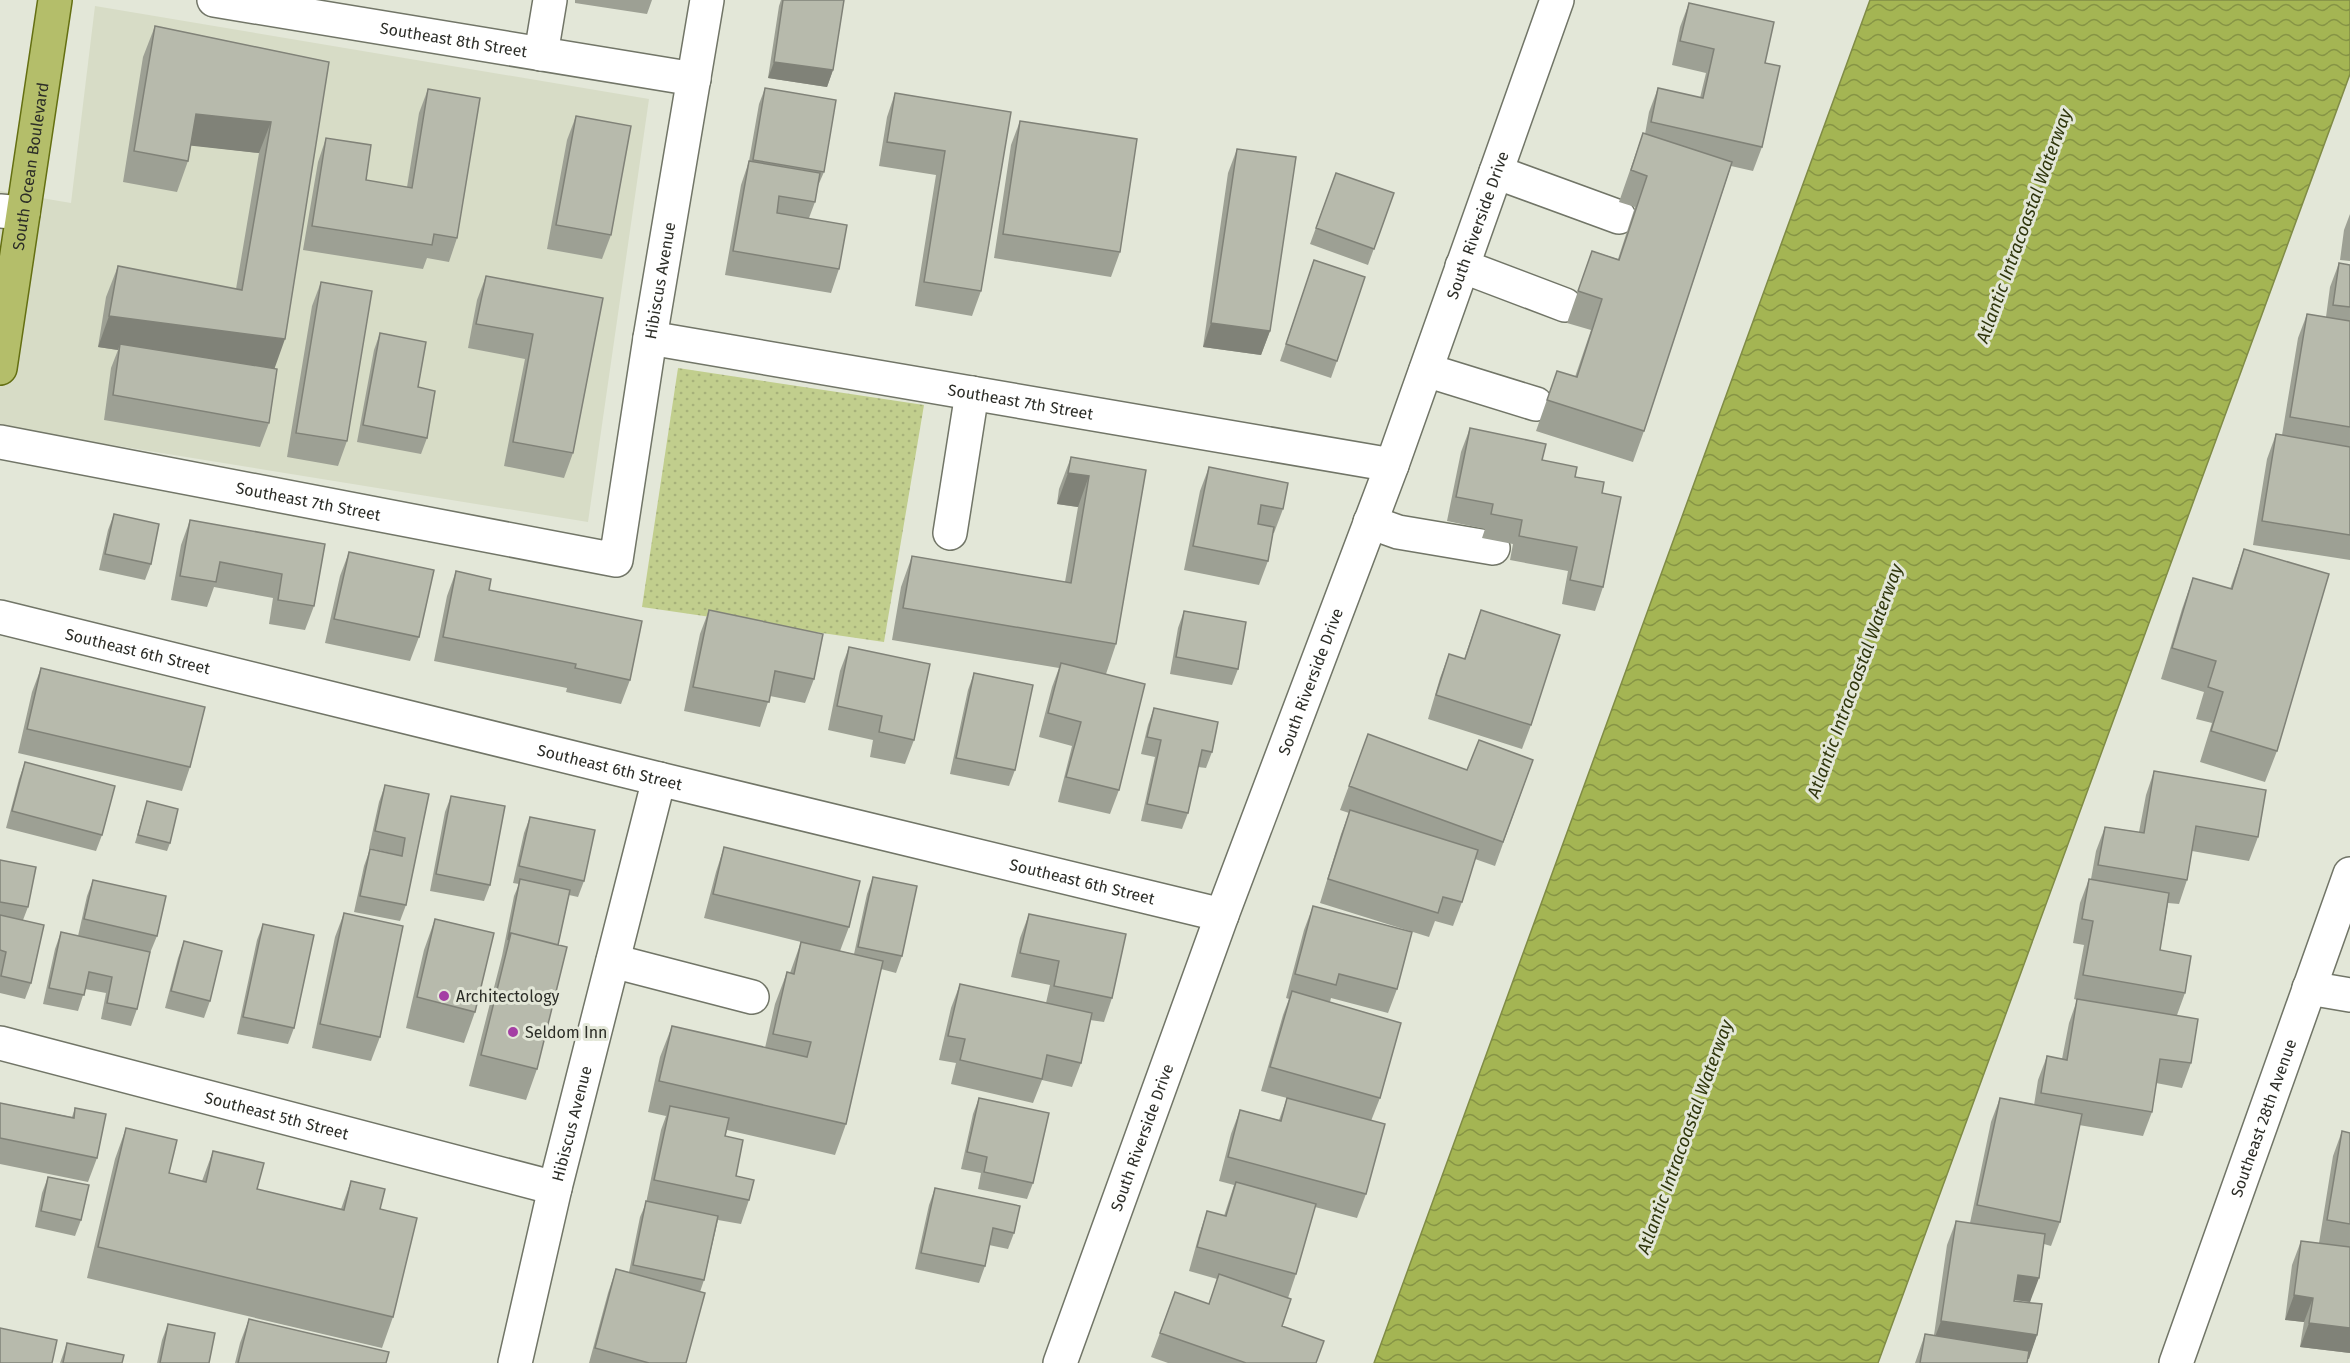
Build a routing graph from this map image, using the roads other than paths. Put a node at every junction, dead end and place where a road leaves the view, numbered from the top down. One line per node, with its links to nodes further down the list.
1 (55, 0): 9 (main road, South Ocean Boulevard)
2 (214, 0): 6 (street, Southeast 8th Street)
3 (550, 0): 6 (street)
4 (707, 0): 7 (street, Hibiscus Avenue)
5 (1557, 0): 8 (street, South Riverside Drive)
6 (542, 54): 7 (street, Southeast 8th Street)
7 (694, 79): 13 (street, Hibiscus Avenue)
8 (1496, 172): 10 (street); 11 (street, South Riverside Drive)
9 (12, 212): 14 (main road, South Ocean Boulevard)
10 (1619, 218)
11 (1462, 266): 12 (street); 15 (street, South Riverside Drive)
12 (1565, 304)
13 (650, 338): 16 (street, Southeast 7th Street); 23 (street, Hibiscus Avenue)
14 (0, 368)
15 (1425, 370): 17 (street); 19 (street, South Riverside Drive)
16 (972, 393): 19 (street, Southeast 7th Street); 21 (street)
17 (1536, 404)
18 (0, 442): 23 (street, Southeast 7th Street)
19 (1392, 465): 20 (street, South Riverside Drive)
20 (1370, 522): 22 (street); 27 (street, South Riverside Drive)
21 (950, 533)
22 (1493, 548)
23 (616, 560)
24 (0, 616): 25 (street, Southeast 6th Street)
25 (659, 779): 27 (street, Southeast 6th Street); 28 (street, Hibiscus Avenue)
26 (2350, 874): 29 (street, Southeast 28th Avenue)
27 (1222, 915): 35 (street, South Riverside Drive)
28 (613, 961): 31 (street); 33 (street, Hibiscus Avenue)
29 (2309, 988): 30 (street); 36 (street, Southeast 28th Avenue)
30 (2350, 995)
31 (752, 997)
32 (0, 1043): 33 (street, Southeast 5th Street)
33 (555, 1188): 34 (street, Hibiscus Avenue)
34 (515, 1363)
35 (1060, 1363)
36 (2176, 1363)

